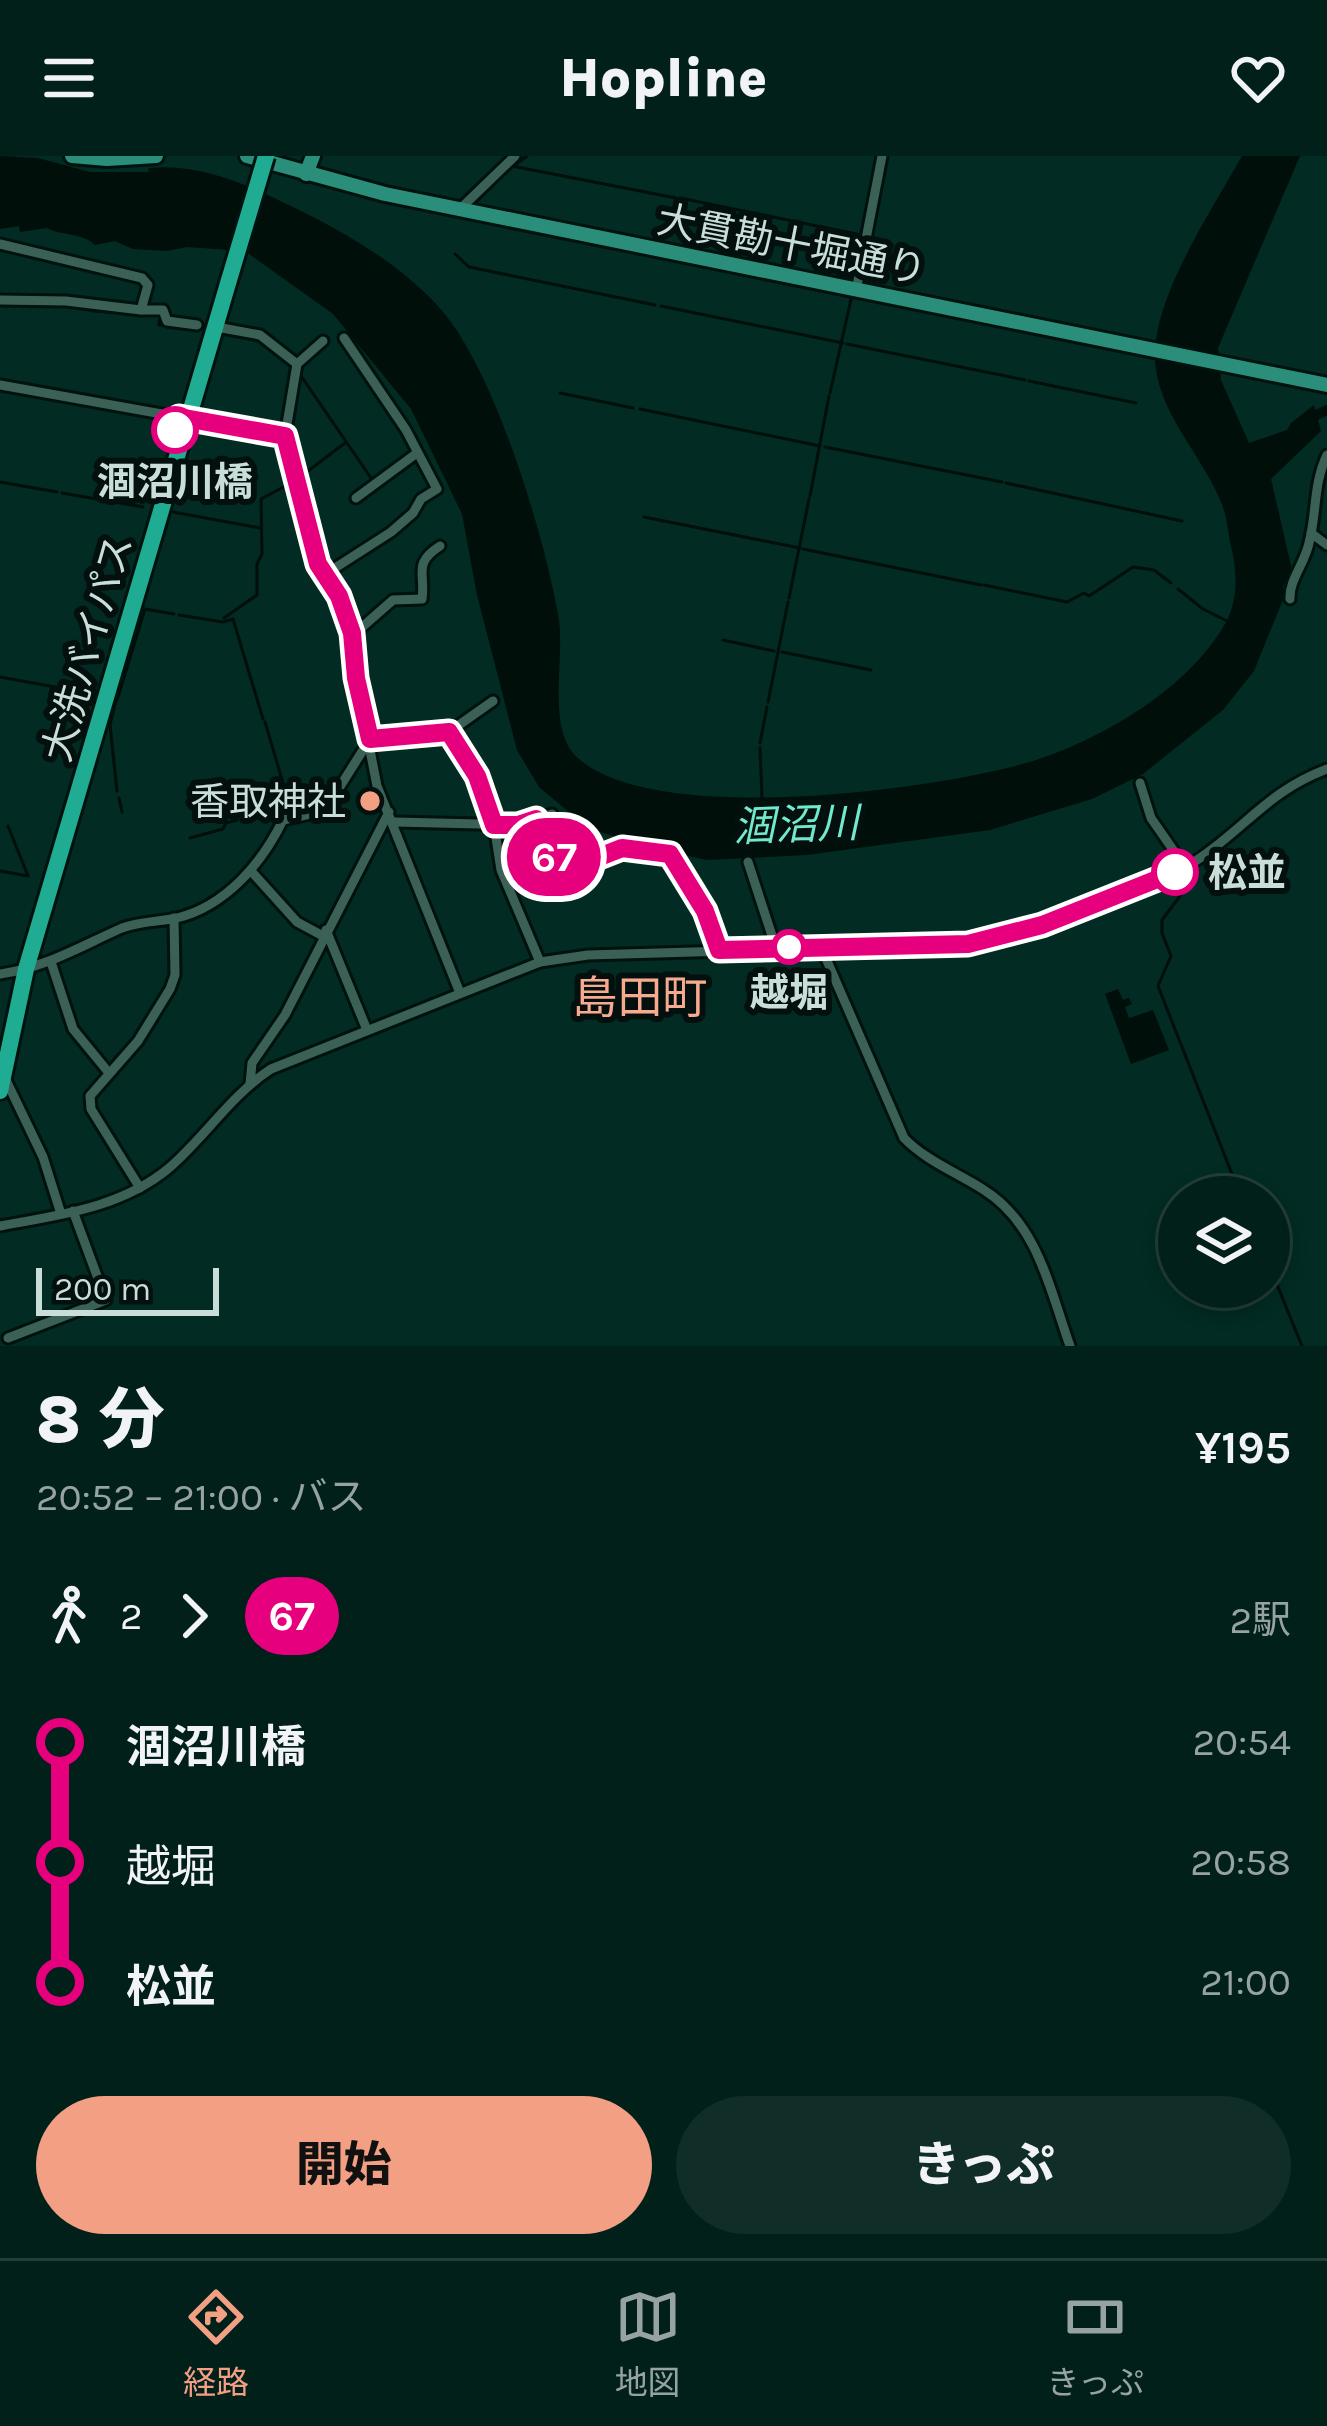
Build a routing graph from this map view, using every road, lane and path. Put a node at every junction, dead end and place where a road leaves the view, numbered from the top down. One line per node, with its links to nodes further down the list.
1 (72, 156): 2 (main road)
2 (156, 156)
3 (247, 156): 8 (main road, 大貫勘十堀通り)
4 (261, 156): 21 (highway, 大洗バイパス, bridge)
5 (313, 156): 8 (main road)
6 (515, 156): 9 (street)
7 (882, 156): 11 (street)
8 (306, 174): 9 (main road, 大貫勘十堀通り)
9 (460, 209): 11 (main road, 大貫勘十堀通り)
10 (0, 244): 13 (street)
11 (856, 291): 20 (main road, 大貫勘十堀通り)
12 (0, 300): 13 (street)
13 (141, 310): 14 (street)
14 (197, 325)
15 (222, 328): 18 (street)
16 (344, 338): 23 (street)
17 (323, 341): 18 (street)
18 (297, 364): 22 (street)
19 (0, 385): 21 (street)
20 (1327, 385)
21 (181, 424): 22 (street); 51 (highway, 大洗バイパス)
22 (285, 436): 29 (street)
23 (417, 453): 25 (street); 29 (street)
24 (1327, 455): 26 (street)
25 (356, 498)
26 (1311, 533): 27 (street); 30 (street)
27 (1327, 545)
28 (440, 546): 31 (street)
29 (324, 575): 31 (street)
30 (1290, 599)
31 (352, 635): 34 (street)
32 (494, 701): 33 (street)
33 (449, 732): 34 (street); 40 (street)
34 (370, 739): 38 (street); 43 (street)
35 (1327, 769): 42 (street)
36 (1140, 783): 42 (street)
37 (552, 814): 39 (street)
38 (392, 817): 40 (street); 45 (street); 52 (street)
39 (536, 819): 40 (street); 48 (street)
40 (494, 825): 50 (street)
41 (748, 862): 47 (street)
42 (1185, 868): 46 (street)
43 (250, 871): 44 (street); 45 (street)
44 (174, 918): 49 (street); 55 (street)
45 (324, 933): 53 (street); 57 (street)
46 (821, 946): 47 (street); 62 (street)
47 (776, 948): 48 (street)
48 (719, 950): 50 (street)
49 (51, 962): 51 (street); 55 (street)
50 (540, 962): 52 (street)
51 (14, 972): 54 (highway, 大洗バイパス); 56 (highway, 大洗バイパス)
52 (460, 993): 53 (street)
53 (367, 1030): 57 (street)
54 (0, 1035)
55 (109, 1073): 58 (street)
56 (1, 1083): 59 (street)
57 (250, 1084): 58 (street)
58 (140, 1188): 59 (street)
59 (67, 1213): 60 (street); 61 (street)
60 (0, 1226)
61 (8, 1338)
62 (1070, 1346)

